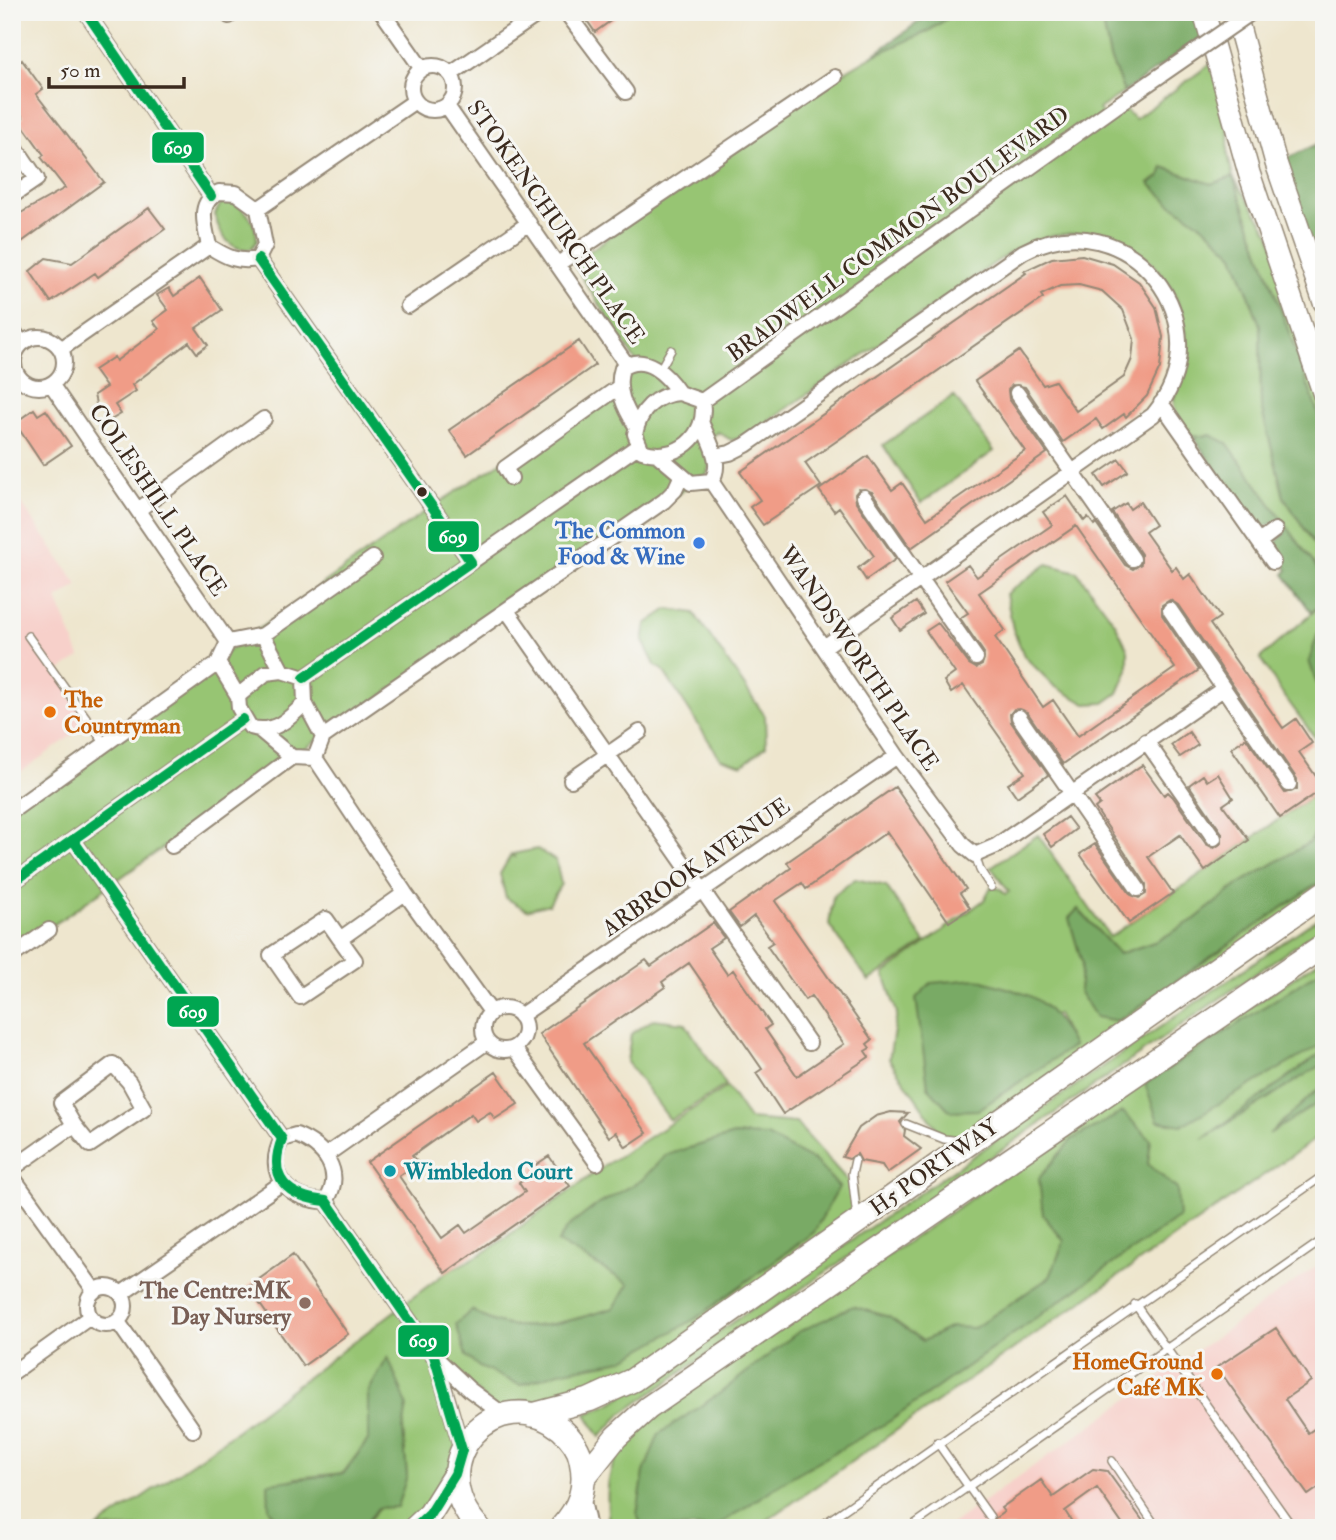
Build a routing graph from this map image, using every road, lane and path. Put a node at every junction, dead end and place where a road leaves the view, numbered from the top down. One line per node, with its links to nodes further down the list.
1 (86, 12): 16 (street)
2 (382, 12): 8 (street)
3 (541, 12): 9 (street)
4 (566, 12): 11 (street)
5 (1204, 12): 35 (street)
6 (1235, 12): 22 (street)
7 (1252, 12): 36 (street, BRADWELL COMMON BOULEVARD, bridge)
8 (422, 69): 9 (street); 12 (street)
9 (451, 74): 13 (street)
10 (835, 77): 21 (street)
11 (626, 92)
12 (415, 100): 13 (street); 17 (street)
13 (447, 106): 18 (street, STOKENCHURCH PLACE)
14 (12, 142): 15 (street)
15 (12, 196)
16 (211, 196): 17 (street); 19 (street)
17 (258, 209): 20 (street)
18 (529, 223): 21 (street, STOKENCHURCH PLACE); 23 (street)
19 (209, 246): 20 (street); 26 (street)
20 (258, 259): 54 (street)
21 (558, 264): 28 (street, STOKENCHURCH PLACE)
22 (1324, 302)
23 (408, 306)
24 (12, 329): 25 (street)
25 (22, 343): 26 (street); 30 (street)
26 (61, 349): 31 (street)
27 (671, 350): 29 (lane)
28 (627, 365): 29 (street, STOKENCHURCH PLACE); 32 (street, STOKENCHURCH PLACE)
29 (659, 370): 33 (street)
30 (16, 380): 31 (street)
31 (51, 384): 49 (street, COLESHILL PLACE)
32 (619, 387): 40 (street); 46 (street)
33 (679, 393): 36 (street); 40 (street)
34 (1017, 393): 44 (street)
35 (1324, 395)
36 (702, 401): 39 (street)
37 (1161, 403): 43 (street); 44 (street); 51 (street)
38 (264, 419): 49 (street)
39 (702, 424): 42 (street); 43 (street)
40 (636, 426): 41 (street)
41 (638, 446): 42 (street); 54 (street)
42 (659, 456): 45 (street)
43 (715, 456): 47 (street)
44 (1073, 473): 53 (street); 56 (street)
45 (681, 477): 47 (street); 58 (street)
46 (511, 478)
47 (710, 481): 62 (street, WANDSWORTH PLACE)
48 (864, 497): 56 (street)
49 (138, 510): 61 (street, COLESHILL PLACE)
50 (1275, 530): 51 (street)
51 (1259, 542): 55 (street)
52 (373, 558): 59 (street)
53 (1133, 559)
54 (471, 562): 66 (street)
55 (1273, 562)
56 (921, 579): 62 (street); 63 (street)
57 (1170, 610): 67 (street)
58 (508, 611): 74 (street); 77 (street)
59 (263, 635): 61 (street); 65 (street)
60 (28, 636): 76 (lane)
61 (228, 642): 64 (street)
62 (824, 647): 78 (street, WANDSWORTH PLACE)
63 (976, 658)
64 (218, 663): 68 (street); 76 (street)
65 (282, 671): 66 (street); 68 (street)
66 (304, 678): 69 (street)
67 (1223, 689): 75 (street); 82 (street)
68 (238, 696): 71 (street)
69 (305, 703): 72 (street); 74 (street)
70 (1019, 717): 83 (street)
71 (243, 719): 72 (street); 86 (street)
72 (261, 731): 79 (street)
73 (640, 732): 77 (street)
74 (323, 737): 80 (street)
75 (1146, 741): 83 (street); 85 (street)
76 (105, 745): 84 (street)
77 (607, 755): 81 (street); 92 (street)
78 (897, 756): 88 (street, WANDSWORTH PLACE); 92 (street, ARBROOK AVENUE)
79 (292, 757): 80 (street); 87 (street)
80 (314, 758): 93 (street)
81 (571, 780)
82 (1289, 784)
83 (1072, 794): 88 (street); 91 (street)
84 (12, 811)
85 (1214, 838)
86 (73, 840): 89 (street); 106 (street)
87 (172, 846)
88 (975, 855): 90 (lane)
89 (12, 883)
90 (992, 887)
91 (1138, 889)
92 (702, 891): 100 (street, ARBROOK AVENUE); 102 (street)
93 (405, 893): 96 (street); 99 (street)
94 (1324, 893): 107 (main road, H5 PORTWAY)
95 (49, 930): 98 (street)
96 (340, 939): 96 (street)
97 (1324, 945): 133 (main road, H5 PORTWAY)
98 (12, 956)
99 (491, 1012): 100 (street); 101 (street)
100 (520, 1016): 103 (street)
101 (486, 1042): 103 (street); 108 (street)
102 (809, 1043)
103 (514, 1048): 110 (street)
104 (906, 1124): 107 (lane)
105 (74, 1125): 105 (street); 111 (street)
106 (282, 1139): 108 (street); 114 (street)
107 (970, 1142): 116 (main road, H5 PORTWAY)
108 (326, 1155): 115 (street)
109 (855, 1160): 116 (lane)
110 (597, 1163)
111 (12, 1170)
112 (1324, 1175): 120 (lane)
113 (12, 1176): 118 (street)
114 (282, 1183): 115 (street); 119 (street)
115 (326, 1201): 124 (street)
116 (857, 1222): 127 (main road, H5 PORTWAY)
117 (1324, 1240): 123 (lane)
118 (94, 1290): 119 (street); 121 (street)
119 (121, 1294): 122 (street)
120 (1135, 1304): 123 (lane); 129 (lane)
121 (90, 1317): 122 (street); 125 (street)
122 (118, 1322): 128 (street)
123 (1166, 1350): 134 (lane); 143 (lane)
124 (434, 1356): 126 (street); 130 (street)
125 (12, 1373)
126 (504, 1415): 127 (main road); 130 (main road)
127 (532, 1415): 133 (main road)
128 (193, 1430)
129 (937, 1441): 134 (lane); 140 (lane)
130 (462, 1450): 132 (main road)
131 (1112, 1461): 142 (lane)
132 (455, 1474): 136 (main road); 137 (main road)
133 (583, 1486): 138 (main road, H5 PORTWAY); 139 (street)
134 (969, 1487): 135 (lane); 141 (lane)
135 (990, 1517)
136 (415, 1528)
137 (479, 1528)
138 (561, 1528)
139 (589, 1528)
140 (818, 1528)
141 (909, 1528)
142 (1157, 1528)
143 (1293, 1528)

